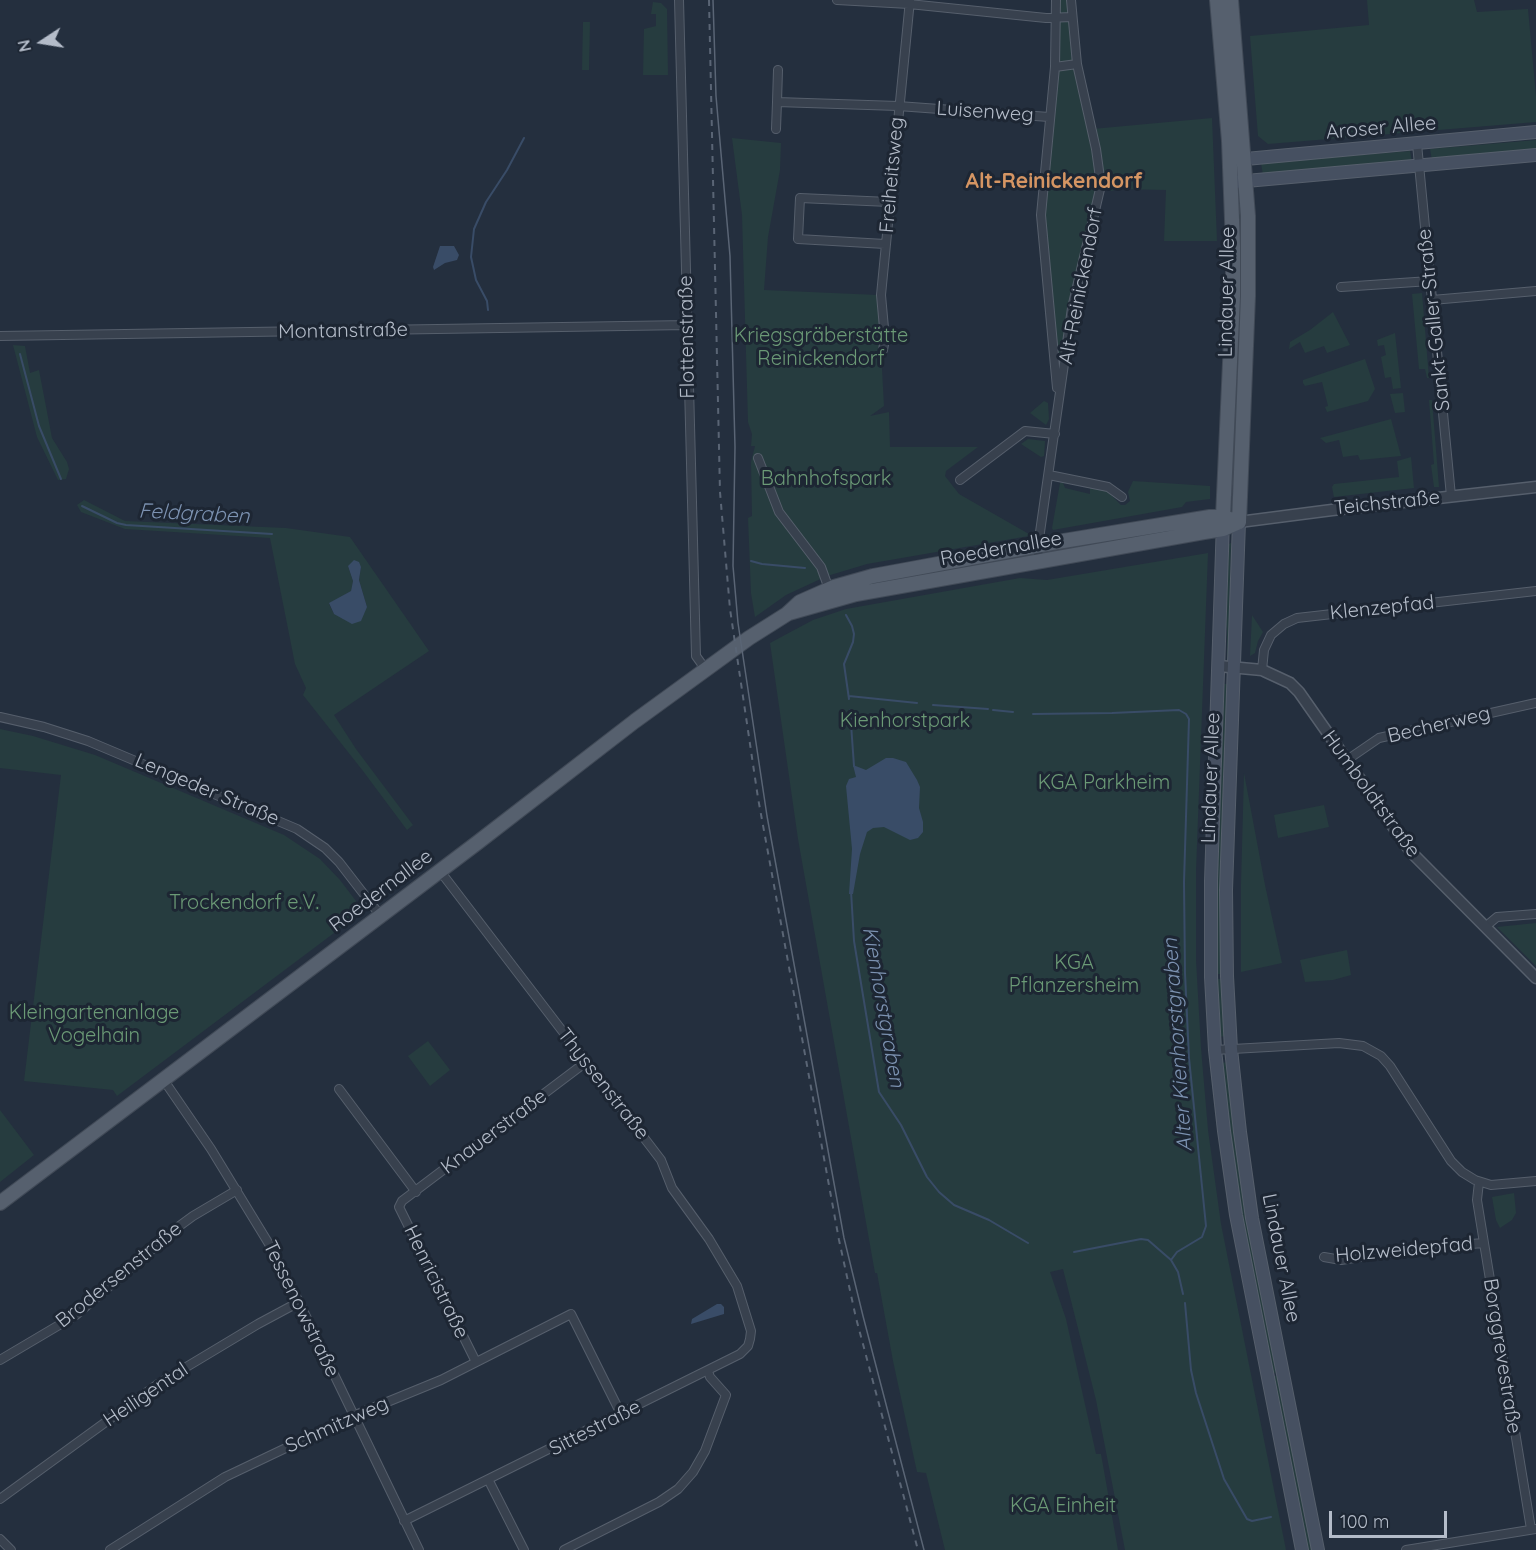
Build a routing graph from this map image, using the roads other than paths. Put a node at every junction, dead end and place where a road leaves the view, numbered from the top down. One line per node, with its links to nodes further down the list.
1 (679, 0): 31 (street, Flottenstraße)
2 (837, 0): 7 (street)
3 (1056, 0): 9 (street, Alt-Reinickendorf)
4 (1071, 0): 8 (street, Alt-Reinickendorf)
5 (1217, 0): 21 (main road, Lindauer Allee)
6 (1231, 0): 20 (main road, Lindauer Allee)
7 (909, 2): 9 (street); 14 (street, Freiheitsweg)
8 (1072, 16): 9 (street); 10 (street, Alt-Reinickendorf)
9 (1057, 17): 11 (street, Alt-Reinickendorf)
10 (1077, 64): 11 (street); 34 (street, Alt-Reinickendorf)
11 (1054, 67): 15 (street, Alt-Reinickendorf)
12 (778, 70): 13 (street)
13 (777, 102): 14 (street, Luisenweg); 16 (street)
14 (898, 106): 15 (street, Luisenweg); 25 (street, Freiheitsweg)
15 (1049, 117): 34 (street, Alt-Reinickendorf)
16 (776, 129)
17 (1536, 132): 18 (main road, Aroser Allee)
18 (1417, 144): 20 (main road, Aroser Allee); 22 (street, Sankt-Galler-Straße)
19 (1536, 155): 22 (main road, Aroser Allee)
20 (1244, 159): 21 (main road, Aroser Allee); 23 (main road, Lindauer Allee)
21 (1230, 160): 24 (main road, Lindauer Allee)
22 (1419, 166): 23 (main road, Aroser Allee); 27 (street, Sankt-Galler-Straße)
23 (1246, 181): 24 (main road, Aroser Allee); 42 (main road, Lindauer Allee)
24 (1231, 182): 43 (main road, Lindauer Allee)
25 (889, 202): 26 (street, Freiheitsweg); 26 (street)
26 (885, 244): 33 (street, Freiheitsweg)
27 (1430, 281): 28 (street); 30 (street, Sankt-Galler-Straße)
28 (1341, 287)
29 (1536, 291): 30 (street)
30 (1432, 300): 40 (street, Sankt-Galler-Straße)
31 (687, 325): 32 (street, Montanstraße); 51 (street, Flottenstraße)
32 (0, 336)
33 (883, 351)
34 (1059, 403): 35 (street, Alt-Reinickendorf)
35 (1055, 434): 37 (street, Alt-Reinickendorf); 38 (street)
36 (758, 458): 46 (street)
37 (1049, 475): 41 (street); 44 (street, Alt-Reinickendorf)
38 (960, 480)
39 (1536, 487): 40 (street, Teichstraße)
40 (1451, 496): 42 (street, Teichstraße)
41 (1122, 497)
42 (1239, 522): 43 (main road); 50 (main road, Lindauer Allee)
43 (1223, 523): 44 (main road, Roedernallee); 45 (main road, Roedernallee); 49 (main road, Lindauer Allee)
44 (1038, 546): 45 (street, Alt-Reinickendorf); 46 (main road, Roedernallee)
45 (1038, 562): 48 (main road, Roedernallee)
46 (829, 589): 48 (main road, Roedernallee)
47 (1536, 591): 52 (street, Klenzepfad)
48 (787, 614): 51 (main road, Roedernallee)
49 (1219, 666): 50 (street, Humboldtstraße); 62 (main road, Lindauer Allee)
50 (1234, 667): 52 (street, Humboldtstraße); 61 (main road, Lindauer Allee)
51 (706, 670): 56 (main road, Roedernallee)
52 (1262, 670): 55 (street, Humboldtstraße)
53 (1536, 703): 55 (street, Becherweg)
54 (0, 717): 58 (street, Lengeder Straße)
55 (1347, 760): 59 (street, Humboldtstraße)
56 (440, 871): 58 (main road, Roedernallee); 63 (street, Thyssenstraße)
57 (1536, 914): 59 (street)
58 (380, 915): 64 (main road, Roedernallee)
59 (1485, 927): 60 (street, Humboldtstraße)
60 (1536, 978)
61 (1231, 1049): 62 (street); 67 (street); 93 (main road, Lindauer Allee)
62 (1215, 1050): 92 (main road, Lindauer Allee)
63 (586, 1062): 69 (street, Knauerstraße); 75 (street, Thyssenstraße)
64 (163, 1079): 68 (street, Tessenowstraße); 70 (main road, Roedernallee)
65 (339, 1089): 69 (street)
66 (1536, 1181): 67 (street)
67 (1479, 1182): 72 (street, Borggrevestraße)
68 (237, 1190): 74 (street, Tessenowstraße); 76 (street, Brodersenstraße)
69 (416, 1192): 71 (street, Knauerstraße)
70 (0, 1203)
71 (400, 1204): 77 (street, Henricistraße)
72 (1484, 1243): 73 (street, Holzweidepfad); 84 (street, Borggrevestraße)
73 (1324, 1257)
74 (300, 1302): 80 (street, Tessenowstraße); 82 (street, Heiligental)
75 (745, 1310): 78 (street, Sittestraße)
76 (0, 1360)
77 (476, 1362): 79 (street, Schmitzweg); 80 (street, Schmitzweg)
78 (708, 1371): 79 (street, Sittestraße); 91 (street)
79 (621, 1414): 81 (street, Sittestraße)
80 (353, 1416): 83 (street, Tessenowstraße); 88 (street, Schmitzweg)
81 (489, 1481): 83 (street, Sittestraße); 90 (street)
82 (0, 1499)
83 (404, 1521): 89 (street, Tessenowstraße)
84 (1534, 1529): 86 (street)
85 (0, 1539): 87 (street)
86 (1446, 1547): 94 (street)
87 (11, 1550)
88 (110, 1550)
89 (419, 1550)
90 (524, 1550)
91 (564, 1550)
92 (1302, 1550)
93 (1317, 1550)
94 (1406, 1550)

